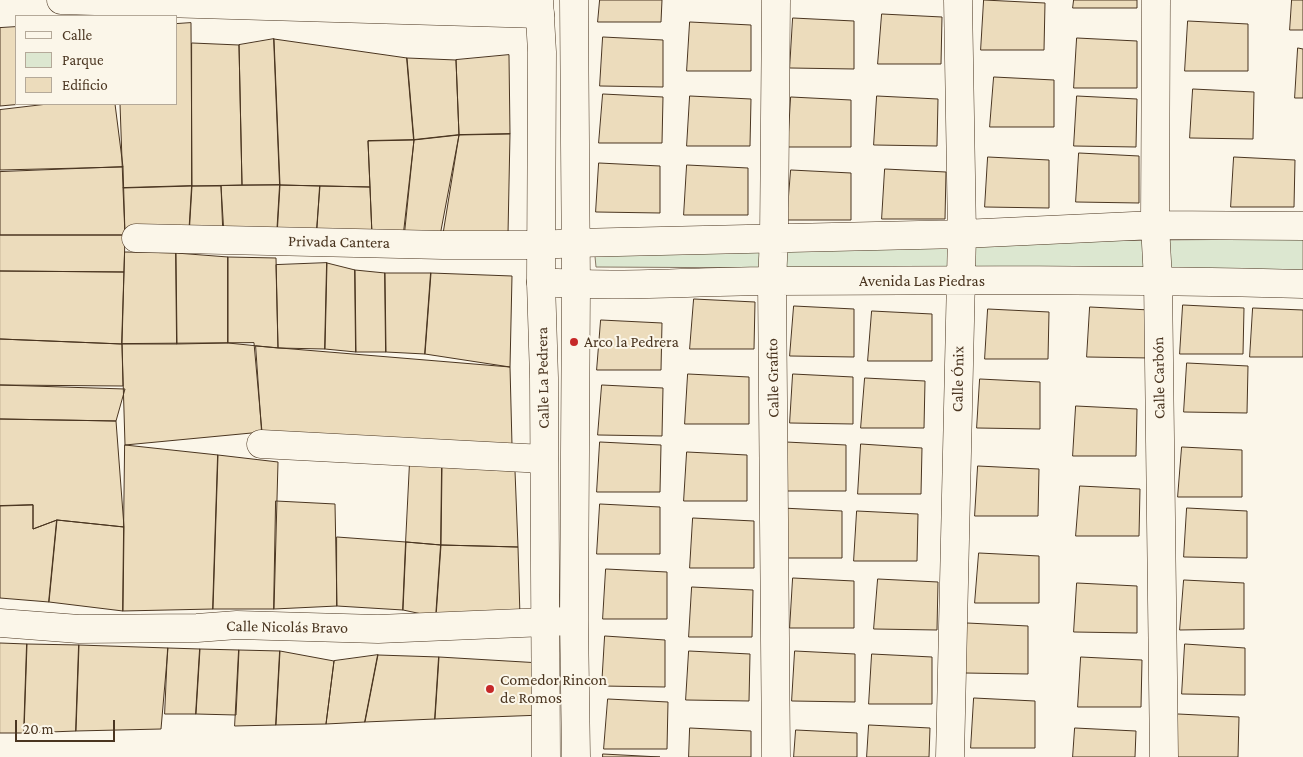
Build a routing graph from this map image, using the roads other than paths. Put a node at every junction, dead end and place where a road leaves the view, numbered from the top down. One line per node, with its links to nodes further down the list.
1 (61, 0): 6 (street)
2 (574, 0): 12 (street, Calle La Pedrera)
3 (776, 0): 11 (street, Calle Grafito)
4 (958, 0): 9 (street, Calle Ónix)
5 (1156, 0): 7 (street, Calle Carbón)
6 (540, 7): 13 (street, Calle La Pedrera)
7 (1154, 225): 8 (street); 9 (street); 14 (street, Calle Carbón)
8 (1303, 226)
9 (962, 234): 11 (street); 16 (street, Calle Ónix)
10 (136, 238): 13 (street, Privada Cantera)
11 (774, 238): 12 (street); 15 (street, Calle Grafito)
12 (575, 243): 13 (street); 19 (street, Calle La Pedrera)
13 (542, 245): 17 (street, Calle La Pedrera)
14 (1158, 280): 16 (street, Avenida Las Piedras); 18 (street, Avenida Las Piedras); 29 (street, Calle Carbón)
15 (772, 281): 16 (street, Avenida Las Piedras); 19 (street, Avenida Las Piedras); 27 (street, Calle Grafito)
16 (960, 281): 28 (street, Calle Ónix)
17 (541, 282): 19 (street, Avenida Las Piedras); 21 (street, Calle La Pedrera)
18 (1303, 284)
19 (576, 285): 22 (street, Calle La Pedrera)
20 (262, 444): 21 (street)
21 (544, 459): 24 (street, Calle La Pedrera)
22 (574, 620): 24 (street, Calle Nicolás Bravo); 26 (street, Calle La Pedrera)
23 (0, 623): 24 (street, Calle Nicolás Bravo)
24 (544, 623): 25 (street, Calle La Pedrera)
25 (546, 757)
26 (576, 757)
27 (776, 757)
28 (950, 757)
29 (1164, 757)

